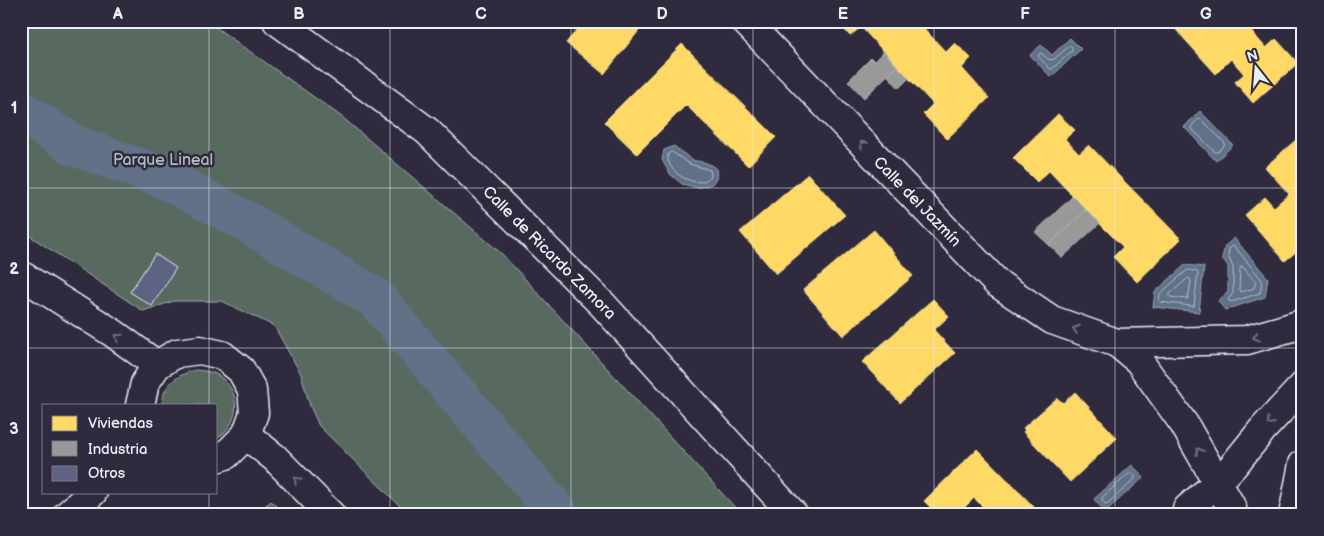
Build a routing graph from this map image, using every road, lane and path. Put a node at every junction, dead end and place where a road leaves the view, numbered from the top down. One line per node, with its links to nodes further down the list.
1 (277, 21): 18 (street, Calle de Ricardo Zamora)
2 (745, 21): 5 (street, Calle del Jazmín, one-way to 2)
3 (21, 275): 6 (street, one-way to 3)
4 (1303, 323): 5 (street, Calle del Jazmín, one-way to 5)
5 (1117, 343): 12 (street, Calle del Jazmín, one-way to 5)
6 (157, 365): 8 (street); 9 (street)
7 (1303, 386): 12 (street, one-way to 12)
8 (140, 404)
9 (246, 435): 10 (street); 17 (street, one-way to 9)
10 (218, 457)
11 (1303, 464): 19 (street)
12 (1217, 483): 14 (street, Calle del Jazmín); 15 (street)
13 (91, 494): 16 (street)
14 (1241, 511): 15 (street)
15 (1181, 512)
16 (67, 515)
17 (331, 515)
18 (794, 515)
19 (1293, 515)

